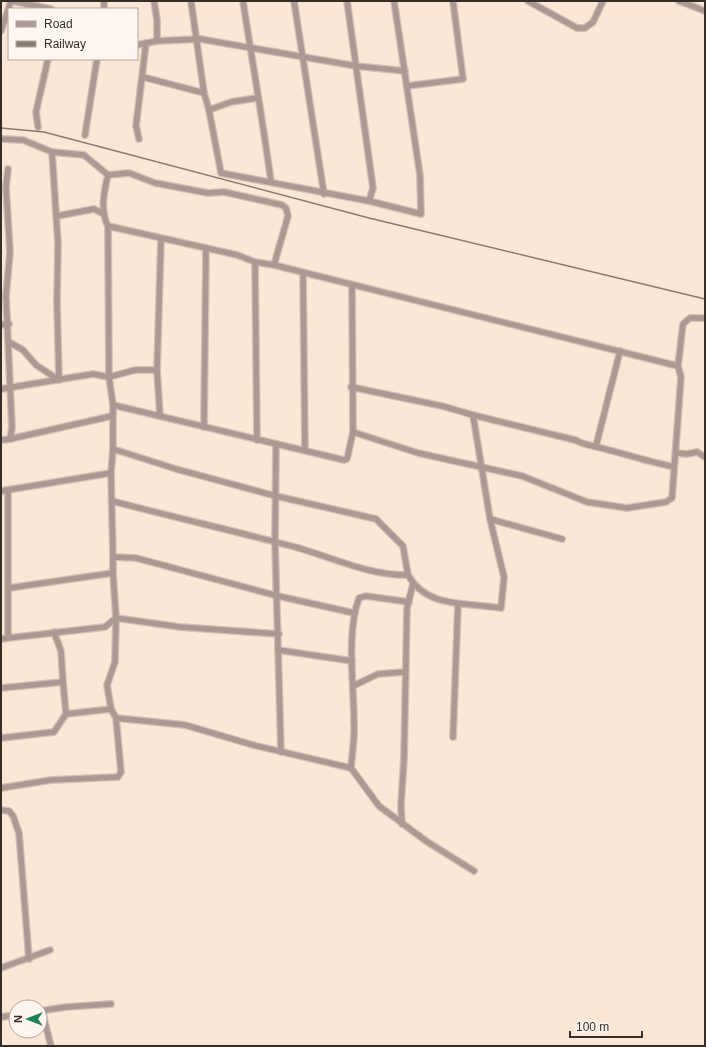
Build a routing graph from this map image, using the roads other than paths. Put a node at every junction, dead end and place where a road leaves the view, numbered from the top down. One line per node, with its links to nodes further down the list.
1 (11, 1): 12 (street)
2 (154, 1): 17 (street)
3 (191, 1): 16 (street)
4 (242, 1): 20 (street)
5 (294, 1): 21 (street)
6 (347, 1): 24 (street)
7 (394, 1): 25 (street)
8 (453, 1): 27 (street)
9 (528, 1): 10 (street)
10 (603, 1)
11 (679, 1): 14 (street)
12 (46, 8)
13 (8, 10): 15 (street)
14 (705, 11)
15 (1, 31)
16 (198, 39): 17 (street); 20 (street); 28 (street)
17 (158, 41): 18 (street)
18 (146, 43): 19 (street); 26 (street)
19 (138, 45)
20 (250, 48): 21 (street); 29 (street)
21 (301, 57): 24 (street); 40 (street)
22 (48, 60): 31 (street)
23 (97, 60): 32 (street)
24 (356, 66): 25 (street); 41 (street)
25 (405, 72): 27 (street)
26 (143, 78): 28 (street); 34 (street)
27 (407, 86): 41 (street)
28 (204, 93): 30 (street)
29 (257, 98): 30 (street); 38 (street)
30 (209, 110): 38 (street)
31 (38, 127)
32 (85, 134)
33 (1, 139): 35 (street)
34 (138, 139)
35 (52, 152): 37 (street); 43 (street)
36 (8, 169): 39 (street)
37 (108, 175): 42 (street); 48 (street)
38 (271, 182): 40 (street)
39 (4, 187): 52 (street)
40 (324, 194): 41 (street)
41 (368, 201)
42 (104, 214): 43 (street); 44 (street)
43 (57, 216): 59 (street)
44 (108, 226): 45 (street); 58 (street)
45 (161, 239): 46 (street); 57 (street)
46 (206, 248): 47 (street); 67 (street)
47 (255, 262): 48 (street); 71 (street)
48 (274, 264): 49 (street)
49 (303, 273): 50 (street); 75 (street)
50 (352, 285): 55 (street); 61 (street)
51 (705, 318): 56 (street)
52 (9, 324): 53 (street); 54 (street)
53 (1, 325)
54 (9, 342): 59 (street); 60 (street)
55 (620, 351): 56 (street); 73 (street)
56 (678, 366): 76 (street)
57 (157, 370): 58 (street); 66 (street)
58 (109, 377): 59 (street); 63 (street)
59 (59, 380): 60 (street)
60 (10, 388): 62 (street); 69 (street)
61 (351, 388): 64 (street); 68 (street)
62 (1, 389)
63 (113, 405): 65 (street); 66 (street)
64 (473, 415): 73 (street); 78 (street)
65 (112, 416): 69 (street); 74 (street)
66 (160, 416): 67 (street)
67 (204, 427): 71 (street)
68 (352, 432): 75 (street); 78 (street)
69 (10, 439): 70 (street)
70 (1, 440)
71 (257, 440): 72 (street)
72 (276, 445): 75 (street); 83 (street)
73 (596, 446): 79 (street)
74 (113, 449): 80 (street); 83 (street)
75 (304, 450)
76 (676, 453): 77 (street); 79 (street)
77 (705, 457)
78 (481, 466): 79 (street); 85 (street)
79 (674, 467)
80 (110, 473): 81 (street); 84 (street)
81 (8, 490): 82 (street); 92 (street)
82 (1, 491)
83 (276, 496): 87 (street); 90 (street)
84 (112, 501): 87 (street); 88 (street)
85 (490, 519): 86 (street); 95 (street)
86 (562, 539)
87 (275, 542): 90 (street); 93 (street)
88 (113, 557): 89 (street); 93 (street)
89 (113, 573): 92 (street); 97 (street)
90 (408, 575): 91 (street)
91 (413, 584): 94 (street); 95 (street)
92 (9, 588): 100 (street)
93 (278, 596): 96 (street); 99 (street)
94 (409, 602): 96 (street); 104 (street)
95 (458, 604): 111 (street)
96 (354, 613): 103 (street)
97 (116, 618): 98 (street); 99 (street); 108 (street)
98 (54, 632): 100 (street); 105 (street)
99 (279, 634): 102 (street)
100 (8, 638): 101 (street)
101 (1, 639)
102 (278, 650): 103 (street); 113 (street)
103 (352, 661): 106 (street)
104 (404, 672): 106 (street); 117 (street)
105 (63, 682): 107 (street); 109 (street)
106 (353, 686): 114 (street)
107 (1, 688)
108 (111, 709): 109 (street); 110 (street)
109 (66, 714): 112 (street)
110 (116, 718): 113 (street); 115 (street)
111 (453, 737)
112 (1, 738)
113 (281, 752): 114 (street)
114 (351, 768): 117 (street)
115 (1, 788)
116 (1, 810): 120 (street)
117 (402, 824): 118 (street)
118 (474, 871)
119 (50, 950): 120 (street)
120 (29, 959): 121 (street)
121 (1, 968)
122 (111, 1004): 123 (street)
123 (48, 1010)

